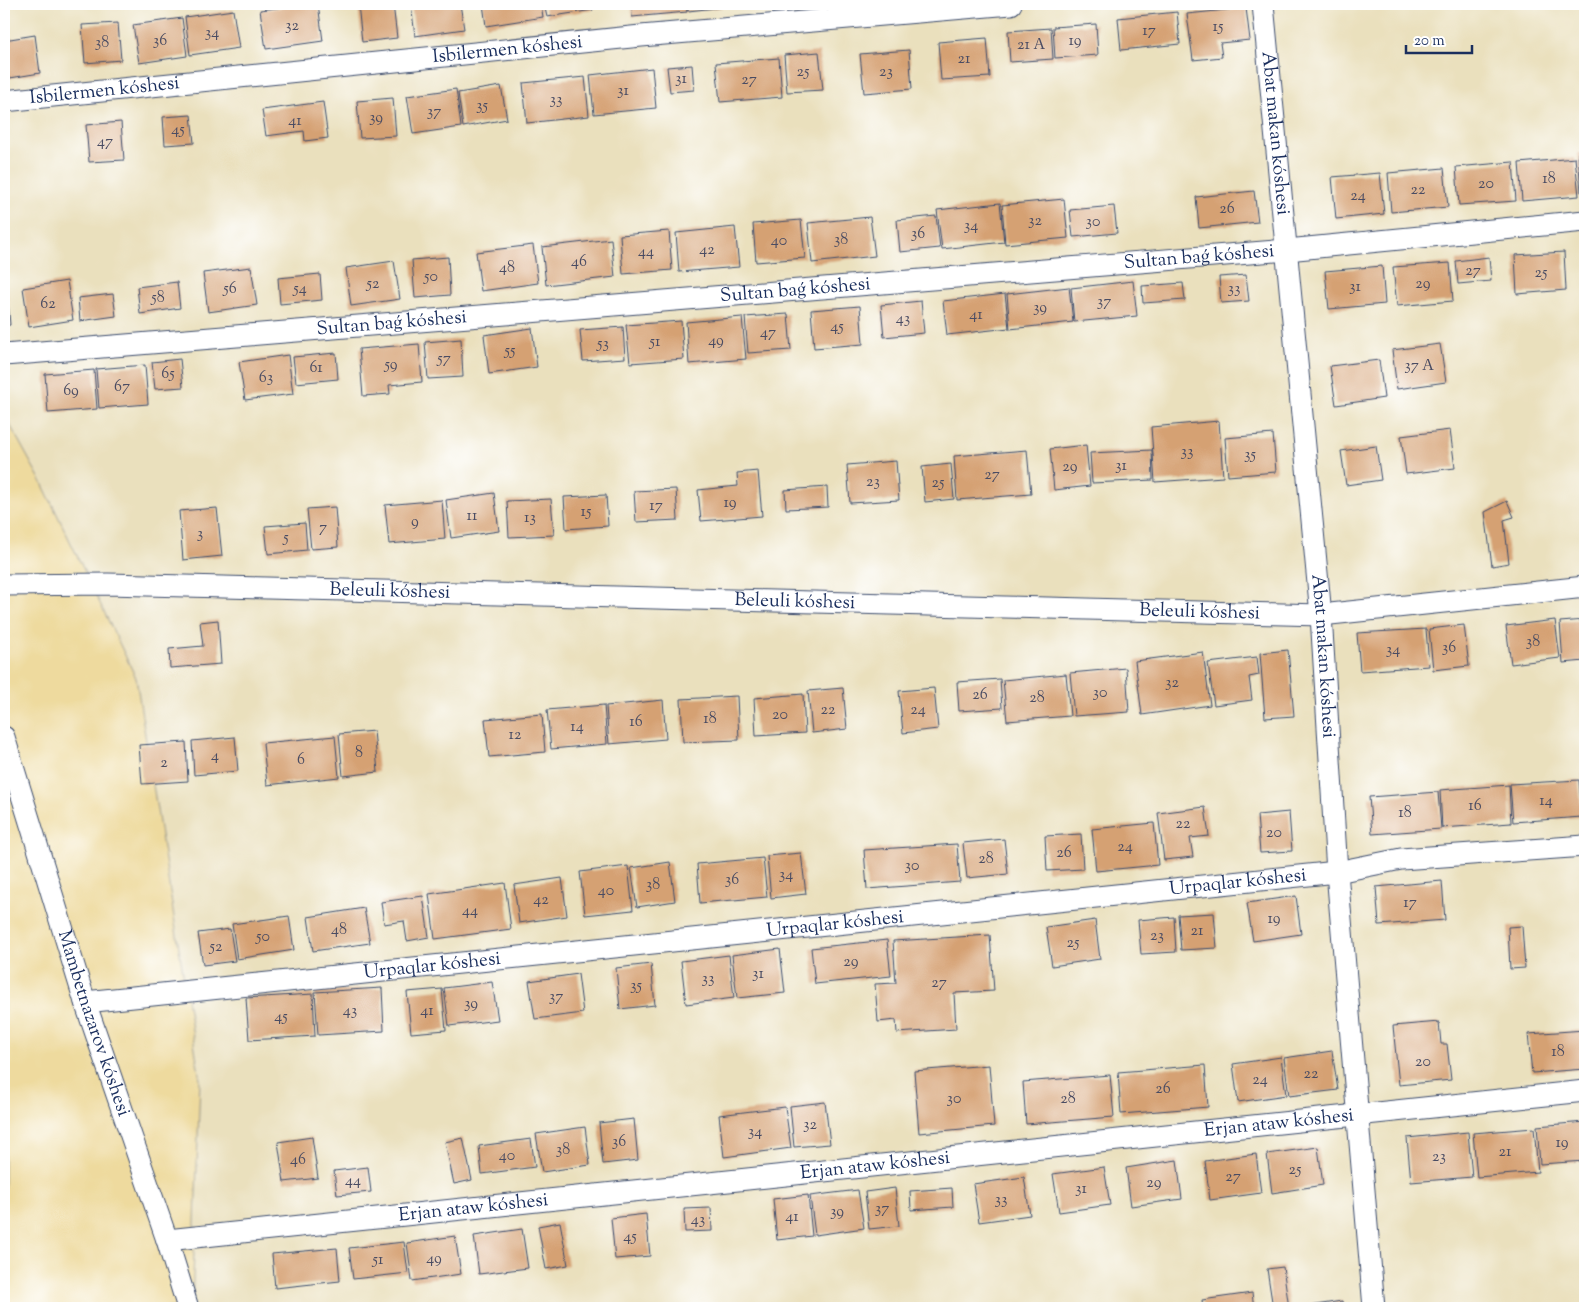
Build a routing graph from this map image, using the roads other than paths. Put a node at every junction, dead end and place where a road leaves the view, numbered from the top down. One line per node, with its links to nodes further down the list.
1 (1011, 4): 3 (street, Isbilermen kóshesi)
2 (1262, 4): 5 (street, Abat makan kóshesi)
3 (4, 101)
4 (1585, 222): 5 (street, Sultan baǵ kóshesi)
5 (1287, 250): 6 (street, Sultan baǵ kóshesi); 9 (street, Abat makan kóshesi)
6 (4, 355)
7 (4, 585): 9 (street, Beleuli kóshesi)
8 (1585, 587): 9 (street, Beleuli kóshesi)
9 (1321, 614): 12 (street, Abat makan kóshesi)
10 (4, 736): 13 (street, Mambetnazarov kóshesi)
11 (1585, 846): 12 (street, Urpaqlar kóshesi)
12 (1337, 872): 13 (street, Urpaqlar kóshesi); 15 (street, Abat makan kóshesi)
13 (85, 1002): 16 (street, Mambetnazarov kóshesi)
14 (1585, 1091): 15 (street, Erjan ataw kóshesi)
15 (1358, 1114): 16 (street, Erjan ataw kóshesi); 18 (street, Abat makan kóshesi)
16 (167, 1240): 17 (street, Mambetnazarov kóshesi)
17 (188, 1308)
18 (1374, 1308)

